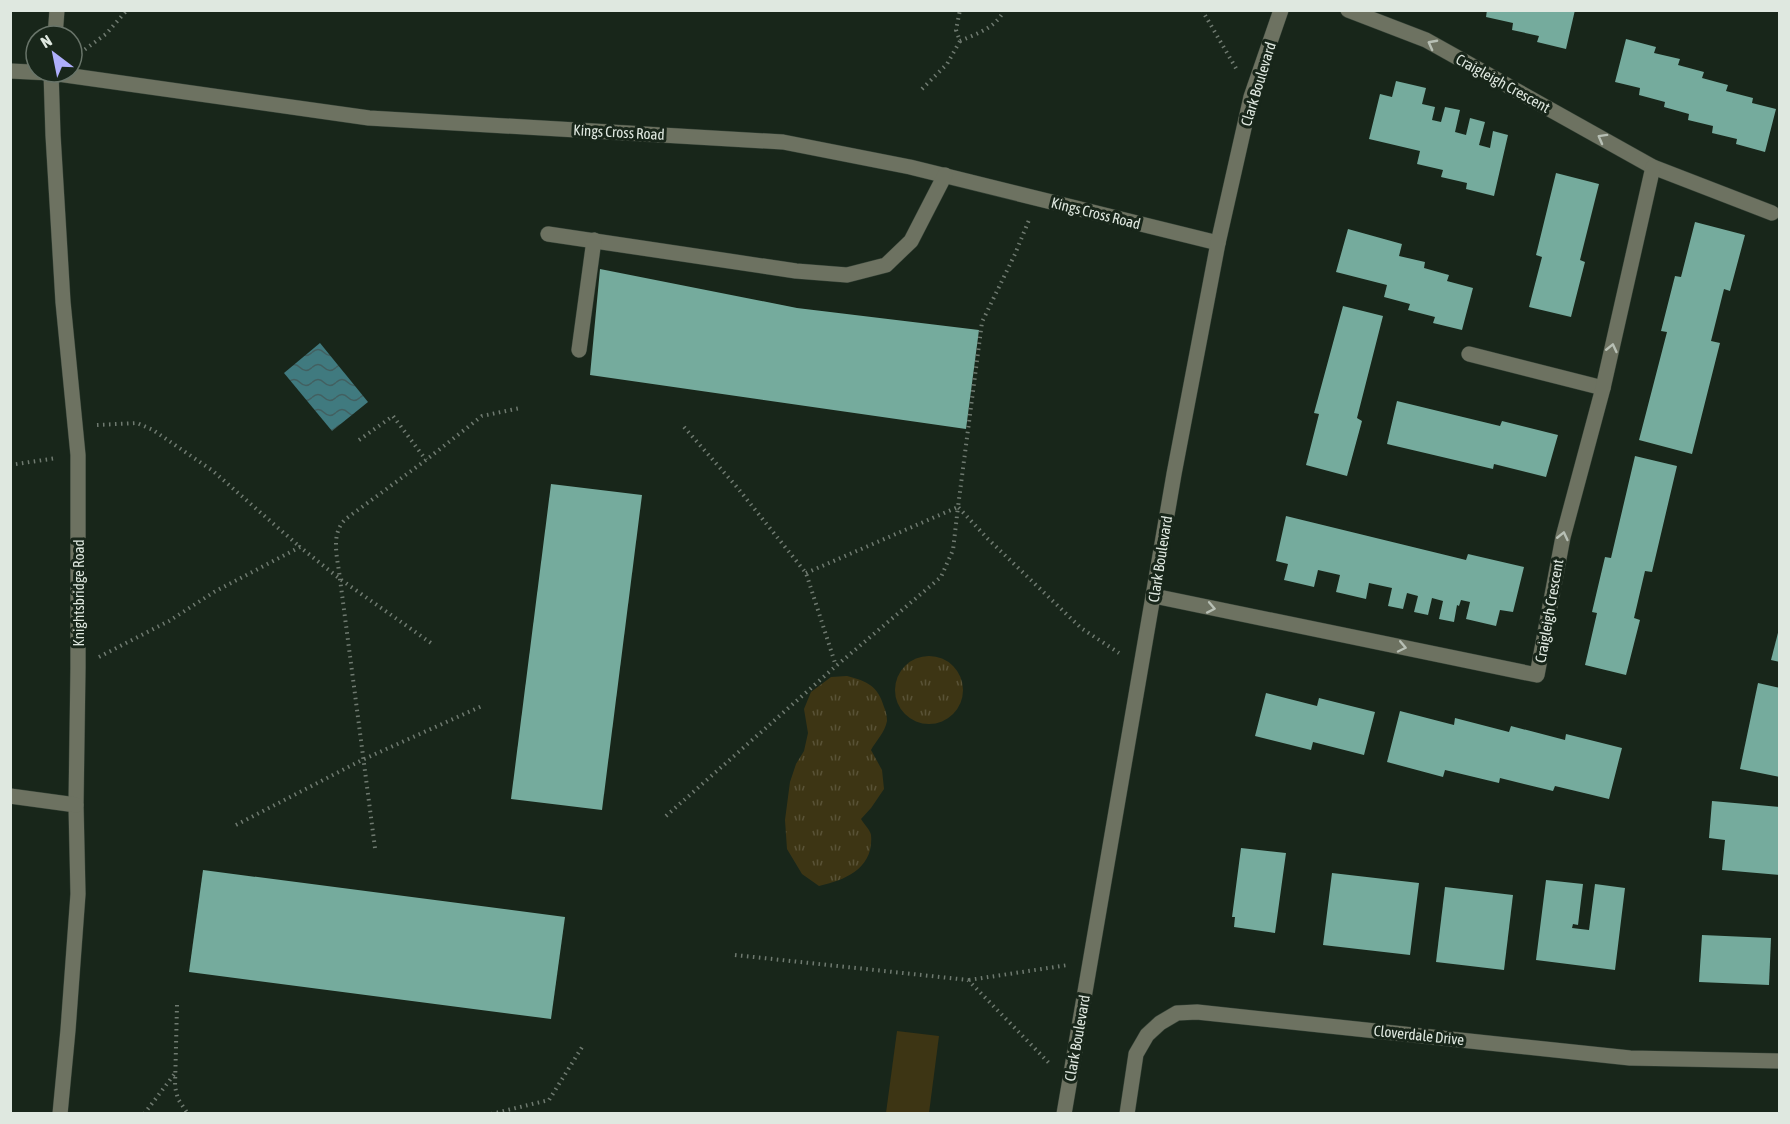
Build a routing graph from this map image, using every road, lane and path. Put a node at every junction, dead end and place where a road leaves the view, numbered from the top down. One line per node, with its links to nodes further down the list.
1 (127, 10): 8 (path)
2 (960, 10): 7 (path)
3 (1004, 10): 7 (path)
4 (1202, 10): 12 (path)
5 (1281, 10): 12 (street, Clark Boulevard)
6 (1348, 10): 13 (street, Craigleigh Crescent, one-way to 6)
7 (960, 41): 11 (path)
8 (84, 50)
9 (84, 77): 14 (street, Kings Cross Road)
10 (51, 84): 24 (street, Knightsbridge Road)
11 (922, 89)
12 (1251, 97): 19 (street, Clark Boulevard)
13 (1653, 166): 16 (street, Craigleigh Crescent); 22 (street, Craigleigh Crescent, one-way to 13)
14 (945, 175): 15 (street, Kings Cross Road); 18 (street)
15 (1038, 198): 19 (street, Kings Cross Road); 30 (path)
16 (1772, 213)
17 (548, 234): 18 (street)
18 (594, 240): 20 (street)
19 (1218, 243): 34 (street, Clark Boulevard)
20 (579, 350)
21 (1469, 354): 22 (street)
22 (1603, 388): 34 (street, Craigleigh Crescent, one-way to 22)
23 (520, 408): 28 (path)
24 (75, 425): 27 (street, Knightsbridge Road); 31 (path)
25 (684, 428): 32 (path)
26 (359, 440): 28 (path)
27 (78, 455): 29 (path); 37 (street, Knightsbridge Road)
28 (426, 460): 33 (path)
29 (10, 465)
30 (958, 507): 32 (path); 36 (path); 38 (path)
31 (300, 547): 33 (path); 37 (path)
32 (806, 573): 36 (path)
33 (340, 579): 35 (path); 40 (path)
34 (1154, 596): 38 (street, Clark Boulevard)
35 (431, 643)
36 (836, 666): 43 (path)
37 (78, 668): 42 (street, Knightsbridge Road)
38 (1141, 668): 47 (street, Clark Boulevard)
39 (482, 706): 40 (path)
40 (362, 760): 44 (path); 45 (path)
41 (10, 796): 42 (street)
42 (76, 805): 54 (street, Knightsbridge Road)
43 (666, 816)
44 (236, 825)
45 (375, 848)
46 (735, 955): 48 (path)
47 (1090, 962): 48 (path); 53 (street, Clark Boulevard)
48 (968, 980): 53 (path)
49 (177, 1005): 52 (path)
50 (584, 1044): 57 (path)
51 (1779, 1061): 59 (street, Cloverdale Drive)
52 (177, 1072): 55 (path); 56 (path)
53 (1069, 1083): 58 (street, Clark Boulevard)
54 (60, 1113)
55 (144, 1113)
56 (188, 1113)
57 (491, 1113)
58 (1064, 1113)
59 (1127, 1113)

